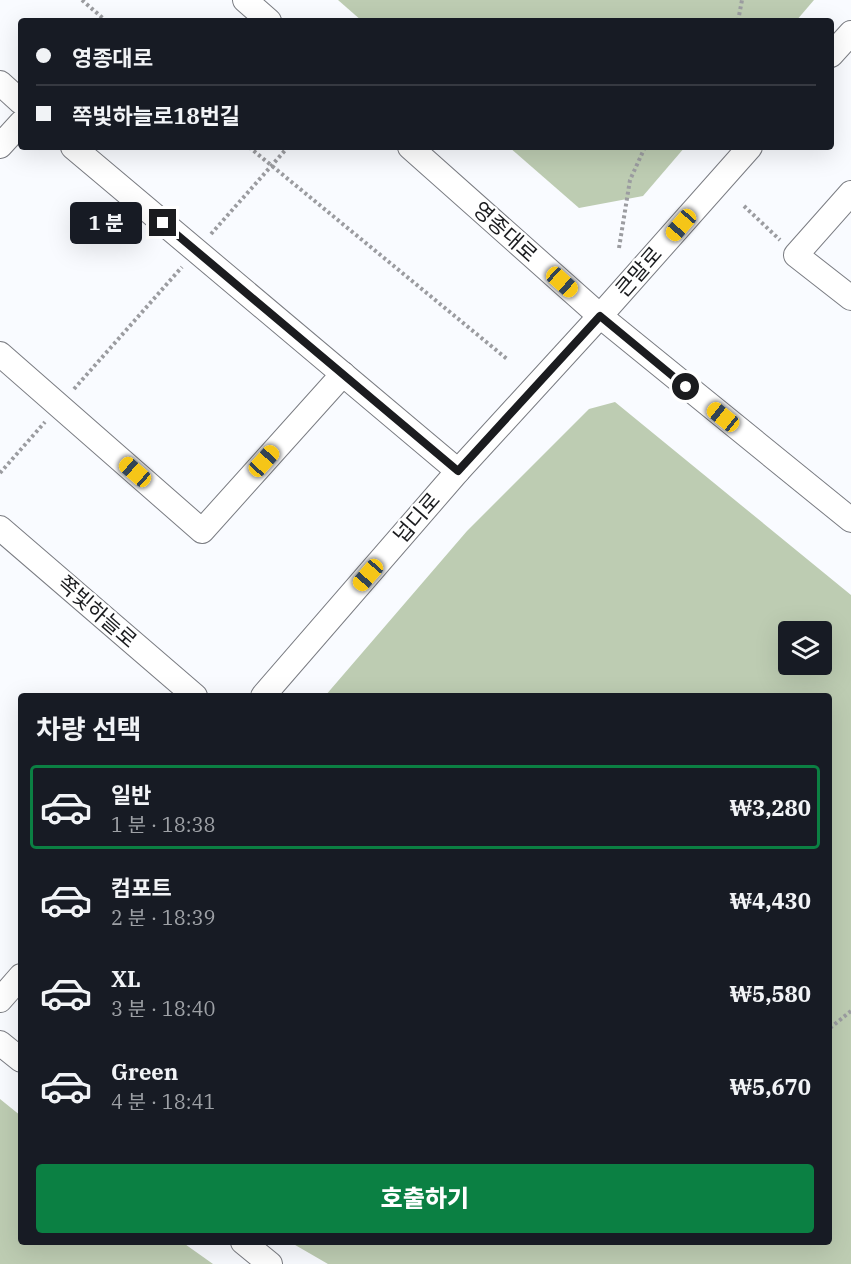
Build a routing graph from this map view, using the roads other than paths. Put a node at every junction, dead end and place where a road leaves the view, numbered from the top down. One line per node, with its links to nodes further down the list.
1 (245, 0): 2 (street)
2 (266, 18)
3 (851, 33): 4 (street)
4 (834, 52)
5 (0, 83): 6 (street)
6 (18, 99)
7 (18, 126): 8 (street)
8 (0, 146)
9 (77, 150): 16 (street)
10 (413, 150): 14 (street, 영종대로)
11 (747, 150): 14 (street, 큰말로)
12 (851, 193): 13 (street)
13 (851, 298)
14 (600, 316): 17 (street, 넙디로); 18 (street, 영종대로)
15 (0, 354): 16 (street)
16 (343, 374): 17 (street)
17 (458, 471): 21 (street, 넙디로)
18 (851, 520)
19 (0, 528): 20 (street, 쪽빛하늘로)
20 (192, 693)
21 (266, 693)
22 (18, 979): 23 (street)
23 (0, 1000)
24 (0, 1043): 25 (street)
25 (18, 1058)
26 (247, 1245): 27 (street)
27 (270, 1264)

